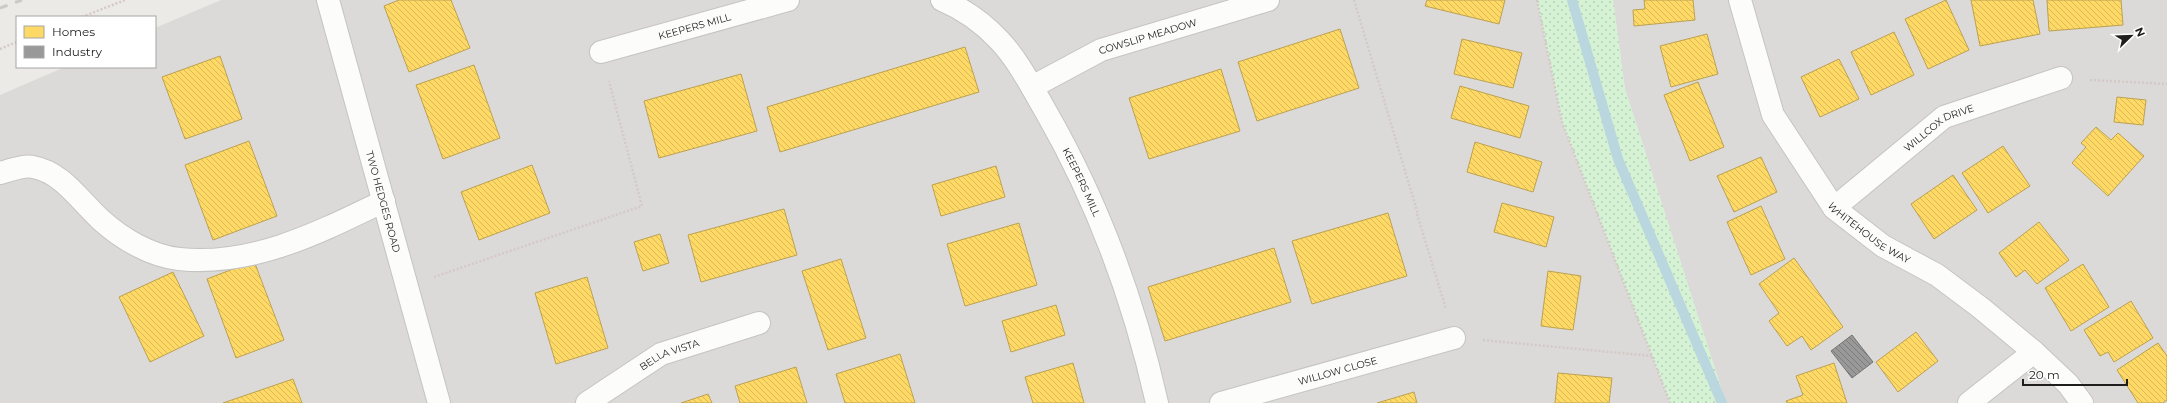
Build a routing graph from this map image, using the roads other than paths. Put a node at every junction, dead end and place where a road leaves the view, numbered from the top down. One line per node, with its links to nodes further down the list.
1 (328, 0): 10 (street, TWO HEDGES ROAD)
2 (788, 0): 6 (street, KEEPERS MILL)
3 (942, 0): 8 (street, KEEPERS MILL)
4 (1268, 0): 8 (street, COWSLIP MEADOW)
5 (1740, 0): 11 (street, WHITEHOUSE WAY)
6 (601, 52)
7 (2060, 78): 11 (street, WILLCOX DRIVE)
8 (1032, 87): 17 (street, KEEPERS MILL)
9 (0, 173): 10 (street)
10 (384, 202): 15 (street, TWO HEDGES ROAD)
11 (1834, 208): 14 (street, WHITEHOUSE WAY)
12 (759, 323): 16 (street, BELLA VISTA)
13 (1454, 338): 18 (street, WILLOW CLOSE)
14 (2034, 352): 19 (street); 20 (street, WHITEHOUSE WAY)
15 (439, 403)
16 (587, 403)
17 (1157, 403)
18 (1221, 403)
19 (1969, 403)
20 (2082, 403)

